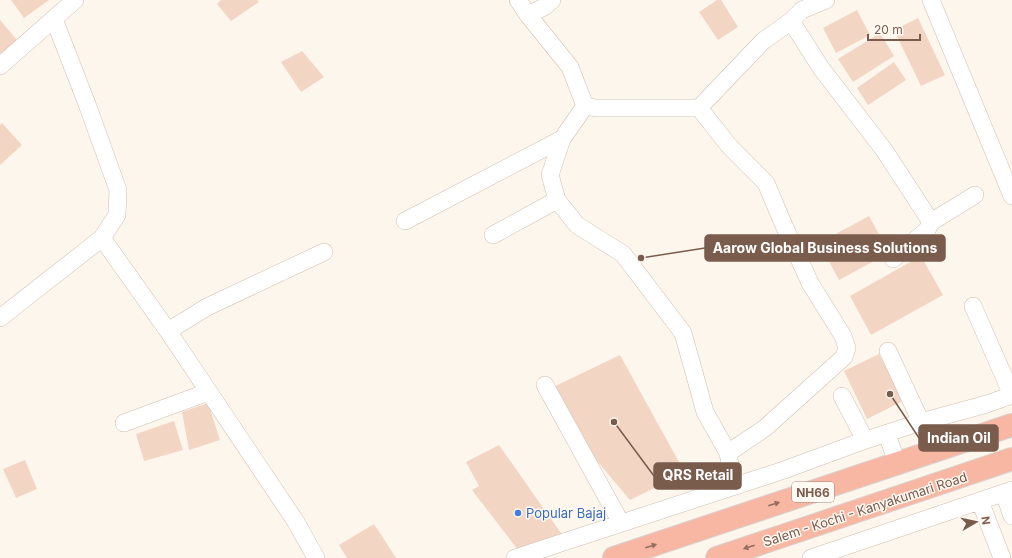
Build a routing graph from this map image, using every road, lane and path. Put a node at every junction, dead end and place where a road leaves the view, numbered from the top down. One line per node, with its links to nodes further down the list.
1 (75, 0): 7 (street)
2 (518, 0): 6 (street)
3 (552, 0): 6 (street)
4 (826, 0): 8 (street)
5 (931, 0): 14 (street)
6 (528, 15): 10 (street)
7 (54, 19): 9 (street); 19 (street)
8 (791, 21): 11 (street); 17 (street)
9 (0, 66)
10 (585, 106): 11 (street); 12 (street)
11 (699, 108): 35 (street)
12 (562, 139): 15 (street); 16 (street)
13 (975, 194): 17 (street)
14 (1012, 196)
15 (557, 200): 18 (street); 35 (street)
16 (405, 221)
17 (931, 222): 21 (street)
18 (493, 235)
19 (102, 238): 23 (street); 24 (street)
20 (324, 252): 24 (street)
21 (893, 259)
22 (973, 306): 28 (street)
23 (0, 318)
24 (168, 331): 27 (street)
25 (888, 351): 30 (street)
26 (545, 385): 42 (street)
27 (208, 392): 31 (street); 43 (street)
28 (1012, 395): 30 (street)
29 (842, 396): 34 (street)
30 (921, 422): 33 (street)
31 (124, 423)
32 (1012, 425): 37 (highway, NH66)
33 (887, 434): 34 (street); 37 (street)
34 (865, 440): 38 (street)
35 (728, 453): 38 (street)
36 (1012, 459): 46 (highway, Salem - Kochi - Kanyakumari Road / NH66, one-way to 46)
37 (897, 463): 45 (highway, NH66, one-way to 37)
38 (734, 486): 42 (street)
39 (1008, 492): 40 (street); 41 (street)
40 (980, 501): 47 (street); 48 (street)
41 (1012, 516)
42 (621, 523): 44 (street)
43 (316, 558)
44 (515, 558)
45 (614, 558)
46 (717, 558)
47 (811, 558)
48 (1002, 558)

